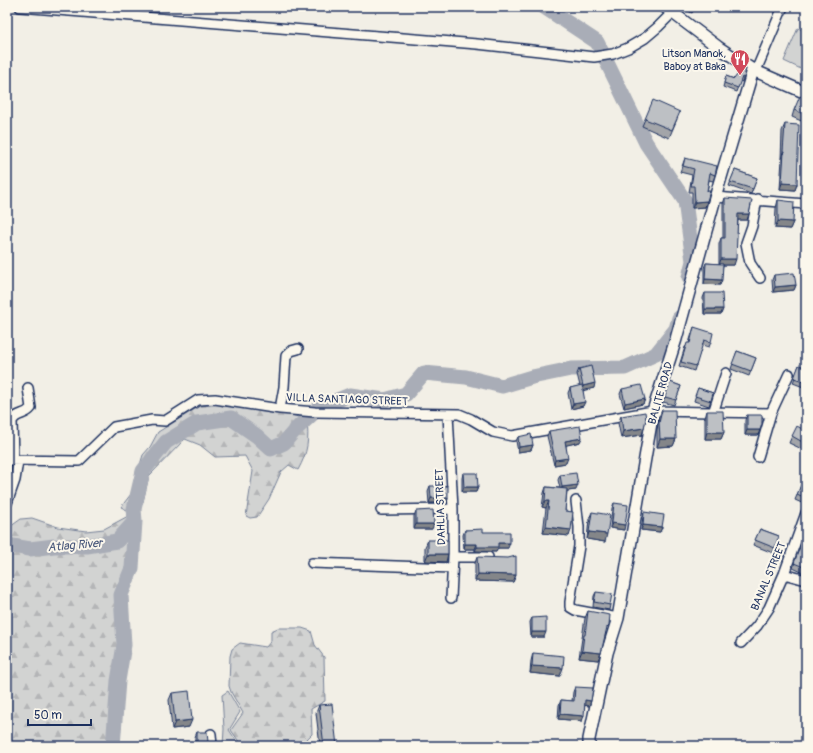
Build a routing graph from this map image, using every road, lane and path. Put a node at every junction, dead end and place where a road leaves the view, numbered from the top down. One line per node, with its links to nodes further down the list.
1 (20, 7): 3 (street)
2 (783, 7): 4 (street)
3 (671, 9): 4 (street)
4 (753, 70): 5 (street); 6 (street, BALITE ROAD)
5 (806, 93)
6 (715, 197): 7 (street); 15 (street, BALITE ROAD)
7 (757, 200): 8 (street); 9 (street)
8 (806, 204)
9 (760, 278)
10 (298, 350): 14 (street)
11 (726, 373): 16 (street)
12 (789, 374): 17 (street)
13 (28, 388): 20 (street)
14 (280, 409): 18 (street, VILLA SANTIAGO STREET); 20 (street, VILLA SANTIAGO STREET)
15 (653, 411): 16 (street, VILLA SANTIAGO STREET); 18 (street, VILLA SANTIAGO STREET); 33 (street, BALITE ROAD)
16 (712, 413): 17 (street, VILLA SANTIAGO STREET)
17 (771, 413): 19 (street)
18 (448, 414): 23 (street, DAHLIA STREET)
19 (758, 457)
20 (13, 460): 22 (street)
21 (576, 500): 33 (street)
22 (7, 503)
23 (452, 509): 24 (street); 26 (street, DAHLIA STREET)
24 (381, 510)
25 (806, 513): 30 (street, BANAL STREET)
26 (453, 557): 27 (street); 29 (street, DAHLIA STREET)
27 (499, 558)
28 (312, 563): 29 (street)
29 (452, 568): 32 (street, DAHLIA STREET)
30 (784, 574): 31 (street); 34 (street, BANAL STREET)
31 (806, 580)
32 (451, 598)
33 (618, 618): 37 (street, BALITE ROAD)
34 (741, 643)
35 (211, 734): 36 (street)
36 (212, 746)
37 (589, 746)

